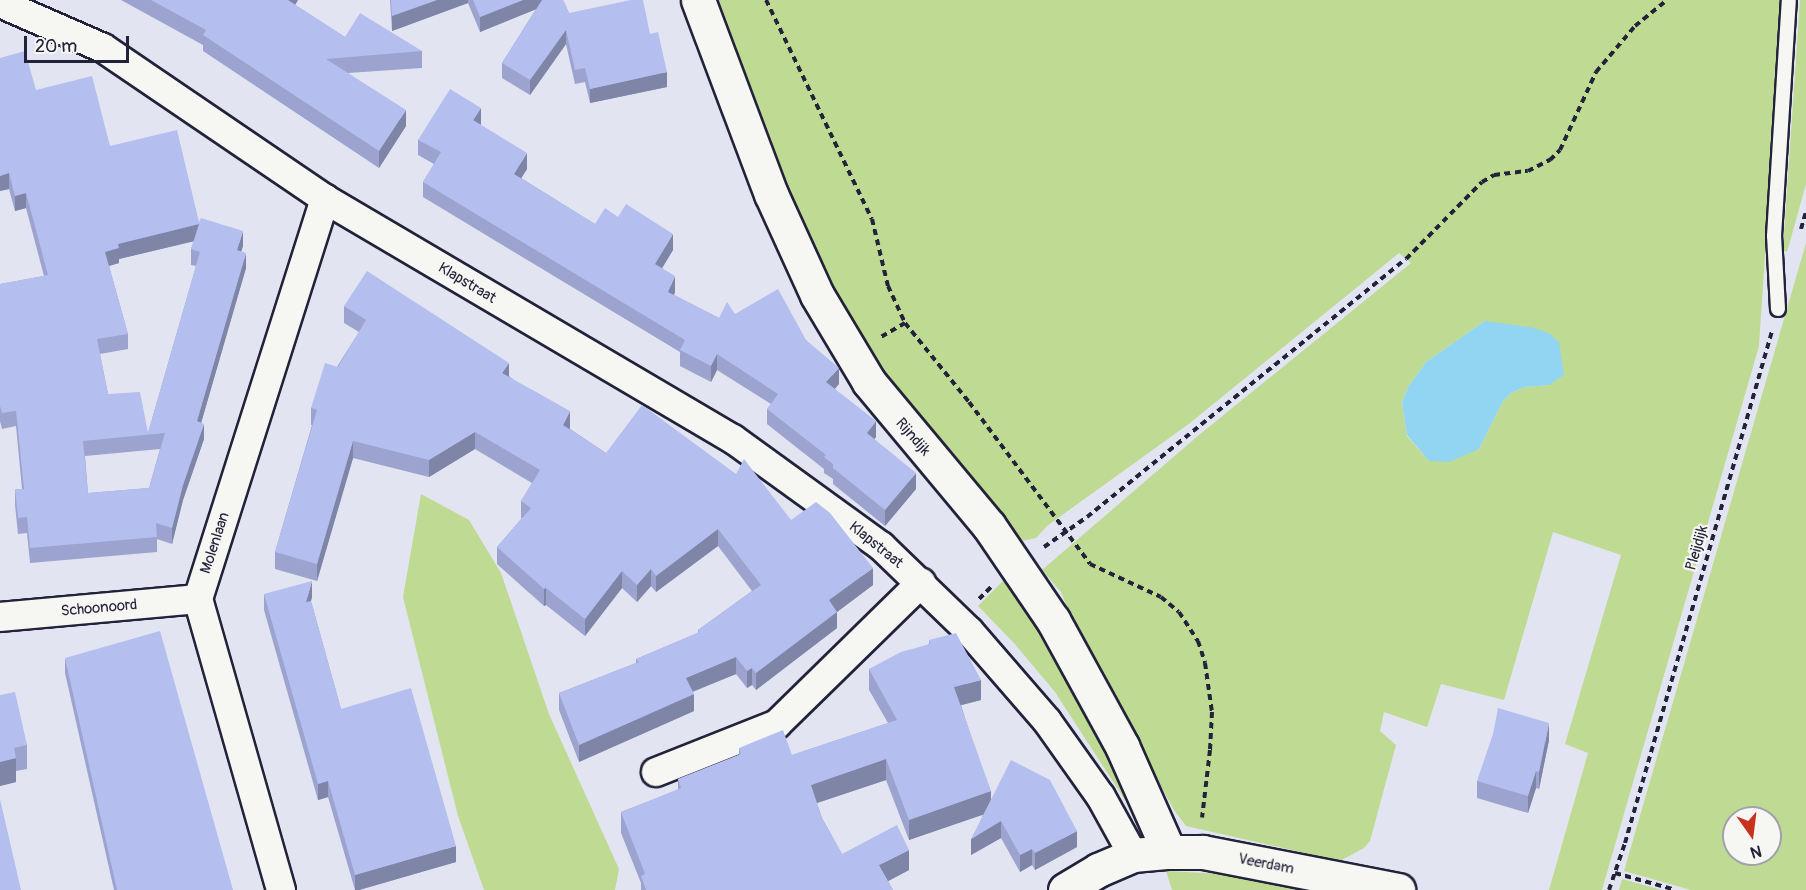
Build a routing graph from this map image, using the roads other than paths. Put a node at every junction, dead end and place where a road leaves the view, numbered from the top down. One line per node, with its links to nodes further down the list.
1 (698, 0): 10 (street, Rijndijk)
2 (1789, 0): 5 (lane)
3 (0, 3): 4 (street, Klapstraat)
4 (325, 199): 6 (street, Klapstraat); 7 (street, Molenlaan)
5 (1778, 309)
6 (921, 583): 9 (street); 11 (street, Klapstraat)
7 (198, 599): 8 (street, Schoonoord); 12 (street)
8 (0, 616)
9 (656, 772)
10 (1183, 852): 11 (street, Veerdam); 14 (street, Veerdam)
11 (1133, 855): 13 (street, Veerdam)
12 (281, 890)
13 (1065, 890)
14 (1398, 890)

